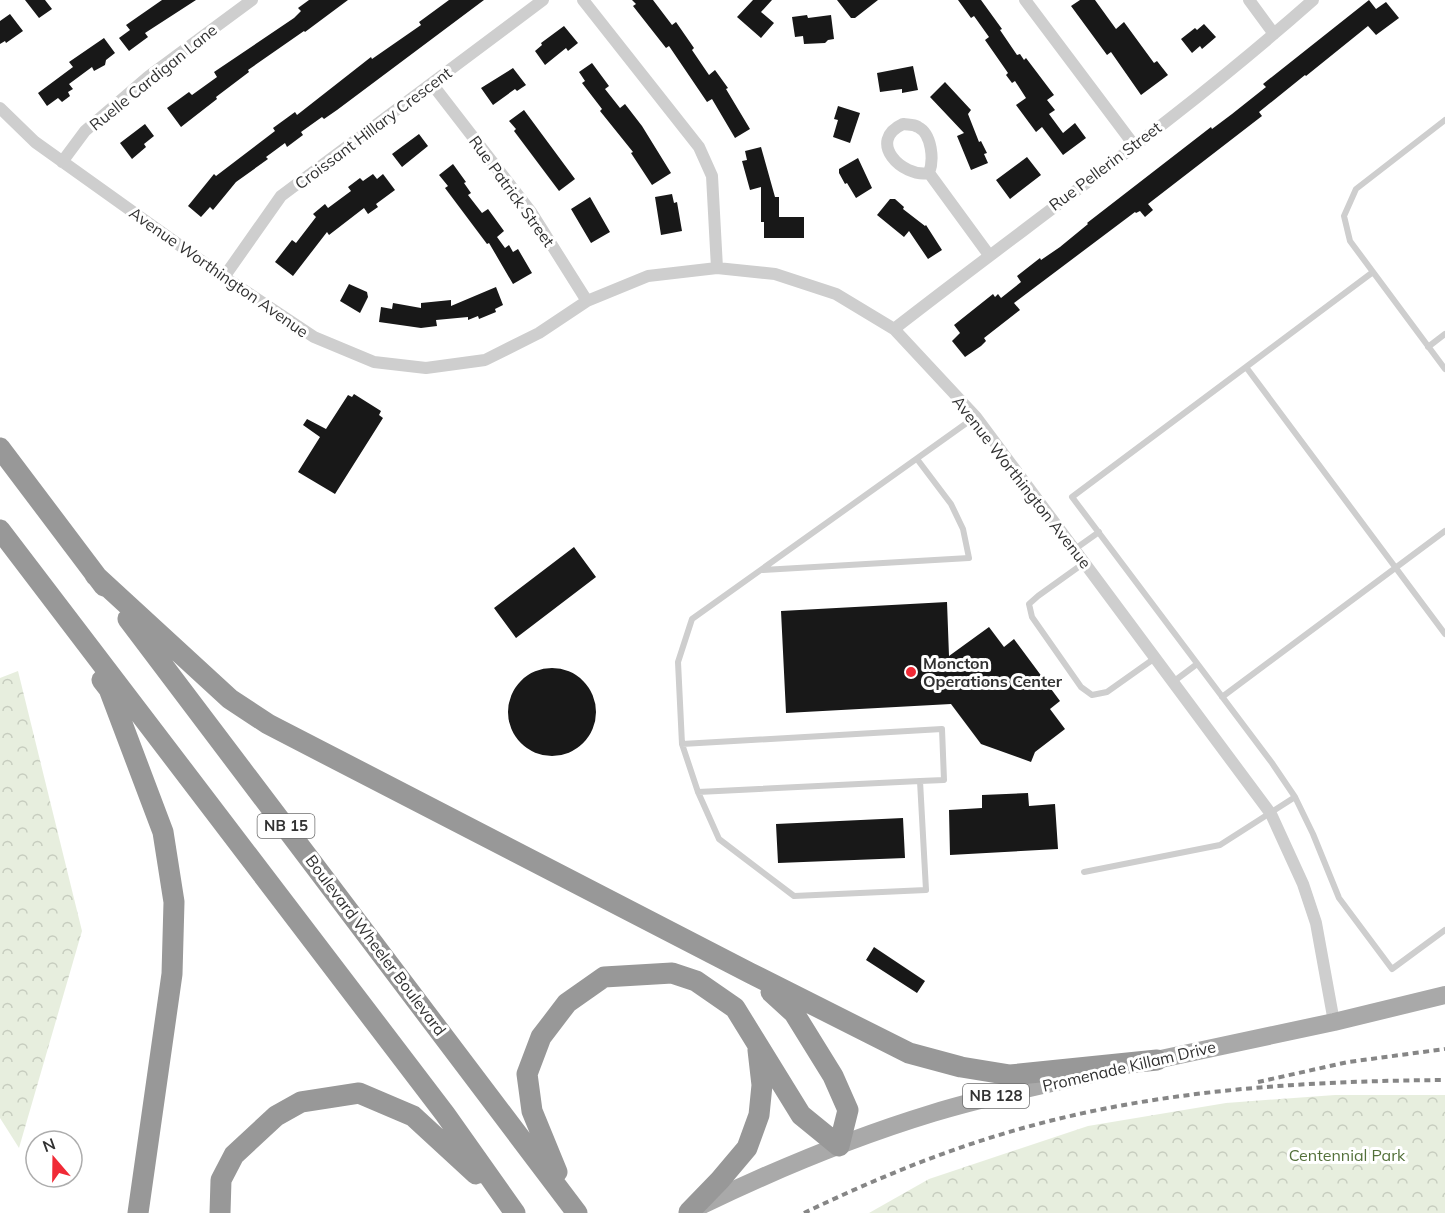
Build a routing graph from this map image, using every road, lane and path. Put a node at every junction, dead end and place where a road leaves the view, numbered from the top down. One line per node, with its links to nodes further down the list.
1 (252, 0): 12 (street, Ruelle Cardigan Lane)
2 (543, 0): 8 (street, Croissant Hillary Crescent)
3 (583, 0): 15 (street)
4 (1025, 0): 11 (street)
5 (1249, 0): 7 (street)
6 (1313, 0): 7 (street, Rue Pellerin Street)
7 (1274, 34): 11 (street, Rue Pellerin Street)
8 (432, 84): 17 (street, Croissant Hillary Crescent); 18 (street, Rue Patrick Street)
9 (0, 108): 12 (street, Avenue Worthington Avenue)
10 (1445, 120): 16 (lane)
11 (1134, 145): 14 (street, Rue Pellerin Street)
12 (62, 162): 17 (street, Avenue Worthington Avenue)
13 (929, 173): 14 (street)
14 (989, 255): 19 (street, Rue Pellerin Street)
15 (717, 268): 18 (street, Avenue Worthington Avenue); 19 (street, Avenue Worthington Avenue)
16 (1373, 272): 21 (lane); 22 (lane)
17 (224, 278): 18 (street, Avenue Worthington Avenue)
18 (587, 301)
19 (894, 329): 24 (street, Avenue Worthington Avenue)
20 (1445, 334): 21 (lane)
21 (1428, 346): 23 (lane)
22 (1246, 367): 29 (lane); 32 (lane)
23 (1445, 369)
24 (976, 417): 26 (lane); 30 (street, Avenue Worthington Avenue)
25 (0, 448): 34 (highway, Boulevard Wheeler Boulevard / NB 15)
26 (917, 459): 33 (lane); 33 (lane)
27 (1445, 531): 32 (lane)
28 (0, 532): 53 (highway, NB 15); 56 (highway)
29 (1099, 532): 30 (lane); 37 (lane)
30 (1075, 550): 31 (street, Avenue Worthington Avenue)
31 (1084, 563): 36 (street, Avenue Worthington Avenue); 36 (lane)
32 (1395, 568): 35 (lane); 39 (lane)
33 (760, 570): 40 (lane)
34 (95, 575): 47 (highway); 54 (highway, Boulevard Wheeler Boulevard / NB 15)
35 (1445, 634)
36 (1155, 658): 38 (street, Avenue Worthington Avenue)
37 (1197, 664): 38 (lane); 39 (lane)
38 (1173, 682): 44 (street, Avenue Worthington Avenue)
39 (1222, 697): 43 (lane)
40 (682, 744): 41 (lane); 42 (lane)
41 (920, 781): 42 (lane); 42 (lane)
42 (698, 792)
43 (1294, 797): 44 (lane); 46 (lane)
44 (1271, 814): 45 (lane); 49 (street, Avenue Worthington Avenue)
45 (1084, 872)
46 (1445, 930)
47 (750, 973): 51 (highway); 52 (highway)
48 (1445, 995): 49 (main road, Promenade Killam Drive / NB 128)
49 (1334, 1022): 51 (main road, Promenade Killam Drive / NB 128)
50 (758, 1043): 52 (highway); 54 (highway); 55 (highway)
51 (1157, 1060): 52 (main road, Promenade Killam Drive / NB 128)
52 (839, 1146): 55 (main road, Promenade Killam Drive / NB 128)
53 (510, 1206): 57 (highway)
54 (574, 1209)
55 (688, 1212)
56 (138, 1213)
57 (220, 1213)

